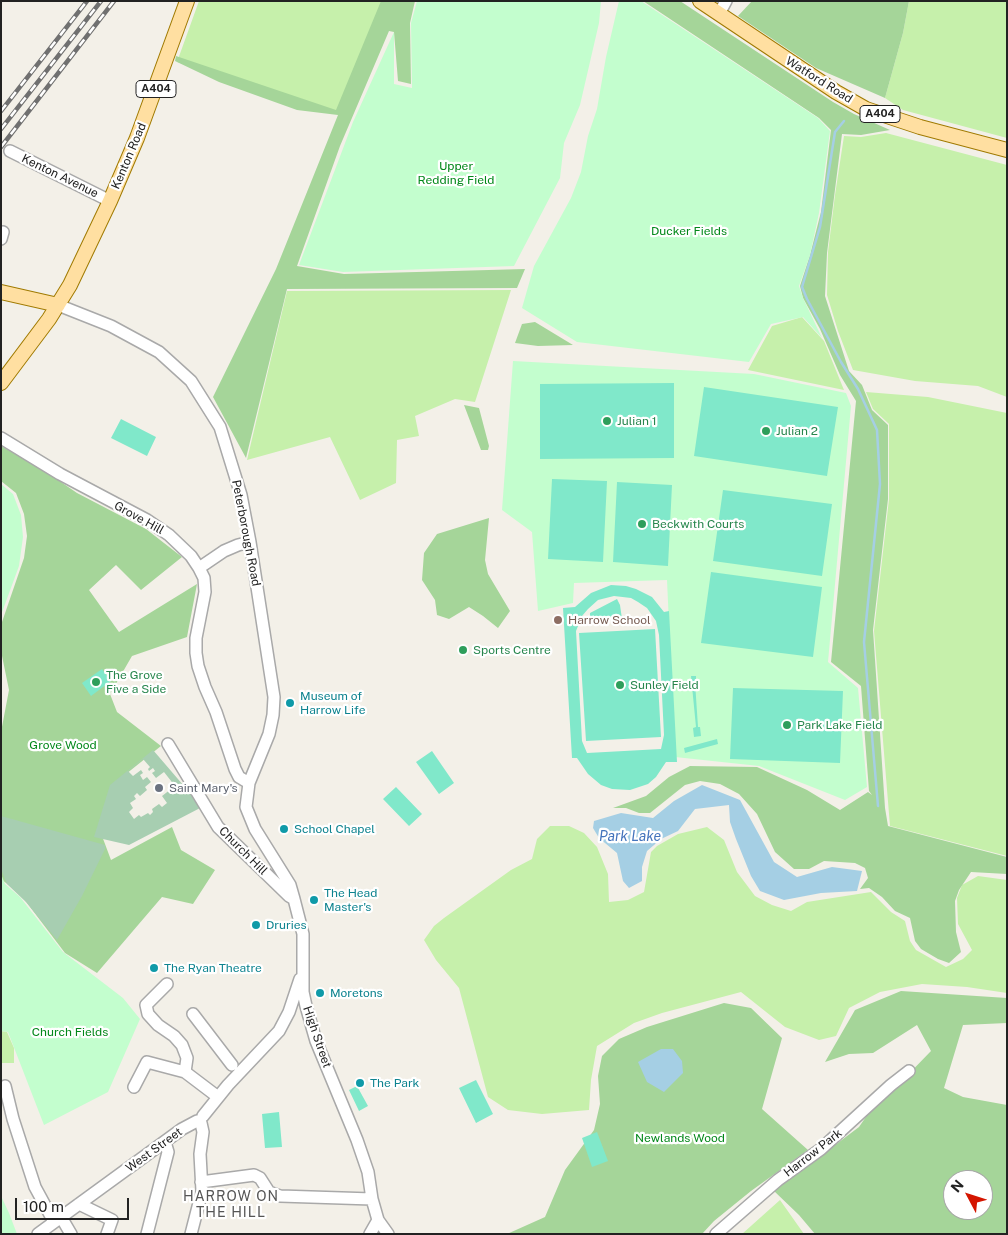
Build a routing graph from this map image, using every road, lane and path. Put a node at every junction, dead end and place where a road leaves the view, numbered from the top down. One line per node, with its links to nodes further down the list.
1 (187, 1): 6 (main road, Kenton Road / A404)
2 (726, 1): 3 (street)
3 (711, 6): 4 (main road, Watford Road / A404)
4 (1007, 150)
5 (10, 151): 6 (street, Kenton Avenue)
6 (110, 201): 8 (main road, Kenton Road / A404)
7 (1, 292): 8 (main road, Peterborough Road)
8 (58, 305): 9 (main road, A404); 11 (street, Peterborough Road)
9 (2, 379)
10 (1, 438): 12 (street, Grove Hill)
11 (250, 542): 12 (street); 14 (street, Peterborough Road)
12 (199, 568): 14 (street, Grove Hill)
13 (168, 744): 15 (street, Church Hill)
14 (249, 784): 15 (street, High Street)
15 (294, 899): 16 (street, High Street)
16 (303, 976): 19 (street, West Street); 28 (street, High Street)
17 (166, 984): 21 (street)
18 (193, 1014): 19 (street)
19 (235, 1070): 24 (street, West Street)
20 (909, 1071): 39 (street, Harrow Park)
21 (186, 1072): 23 (street); 24 (street)
22 (7, 1086): 30 (street)
23 (134, 1087)
24 (218, 1097): 25 (street, West Street)
25 (200, 1120): 26 (street, West Street); 27 (street)
26 (165, 1142): 29 (street, West Street); 35 (street)
27 (202, 1182): 28 (street); 36 (street)
28 (372, 1199): 31 (street, High Street)
29 (79, 1204): 30 (street, West Street); 34 (street)
30 (58, 1220): 32 (street, West Street); 33 (street)
31 (378, 1220): 37 (street); 38 (street, High Street)
32 (38, 1234)
33 (71, 1234)
34 (107, 1234)
35 (148, 1234)
36 (191, 1234)
37 (370, 1234)
38 (388, 1234)
39 (716, 1234)

